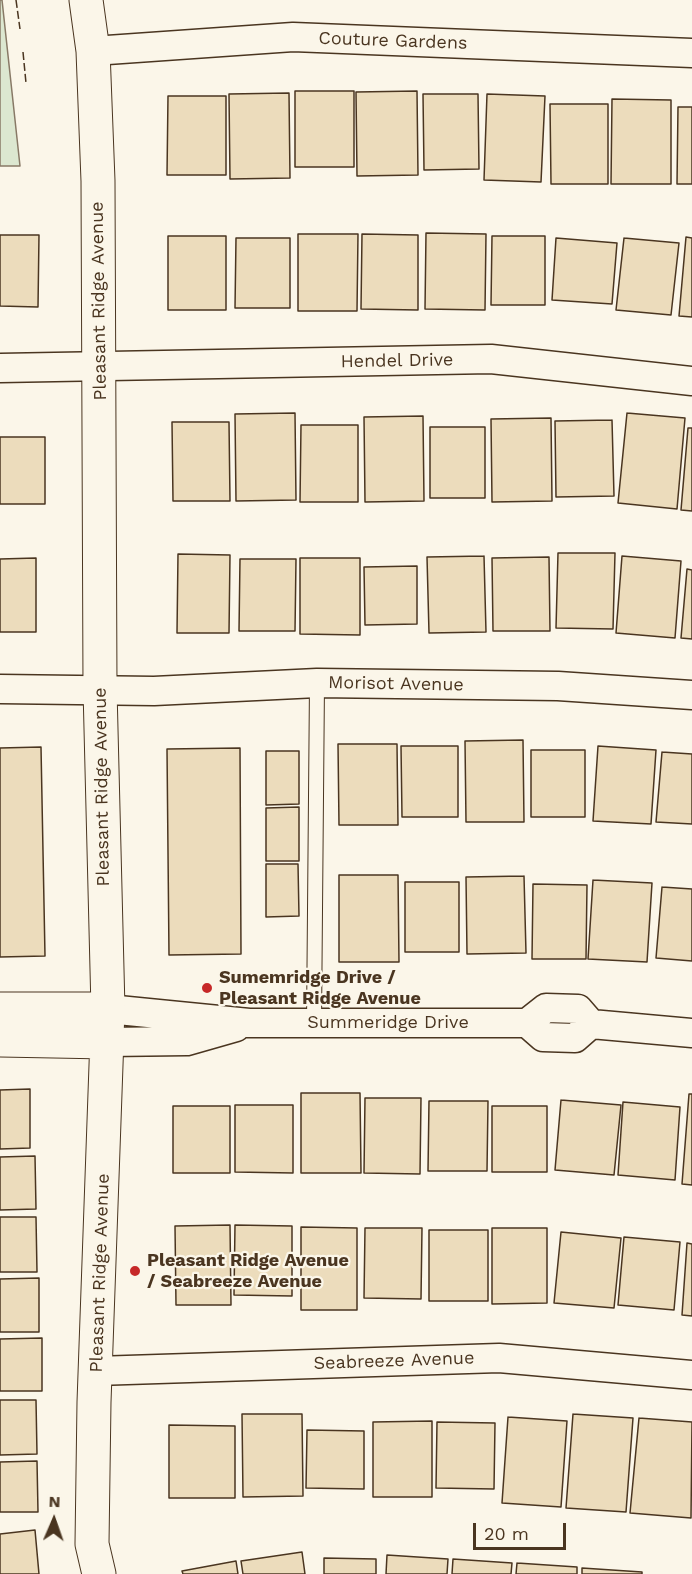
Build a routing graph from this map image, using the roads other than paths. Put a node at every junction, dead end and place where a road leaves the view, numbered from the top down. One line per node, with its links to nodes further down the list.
1 (86, 0): 2 (street, Pleasant Ridge Avenue)
2 (93, 51): 3 (street, Couture Gardens); 4 (street, Pleasant Ridge Avenue)
3 (692, 53)
4 (100, 367): 5 (street, Hendel Drive); 6 (street, Hendel Drive); 9 (street, Pleasant Ridge Avenue)
5 (0, 368)
6 (692, 381)
7 (317, 683): 9 (street, Morisot Avenue); 10 (street, Morisot Avenue); 14 (lane)
8 (0, 689): 9 (street, Morisot Avenue)
9 (100, 689): 12 (street, Pleasant Ridge Avenue)
10 (692, 695)
11 (0, 1009): 12 (street, Summeridge Drive)
12 (108, 1009): 13 (street, Summeridge Drive); 17 (street, Pleasant Ridge Avenue)
13 (249, 1023): 14 (street, Summeridge Drive); 17 (street, Summeridge Drive)
14 (314, 1023): 15 (street, Summeridge Drive)
15 (692, 1034)
16 (0, 1040): 17 (street, Summeridge Drive)
17 (107, 1042): 18 (street, Pleasant Ridge Avenue)
18 (96, 1371): 19 (street, Seabreeze Avenue); 20 (street, Pleasant Ridge Avenue)
19 (692, 1375)
20 (99, 1574)

